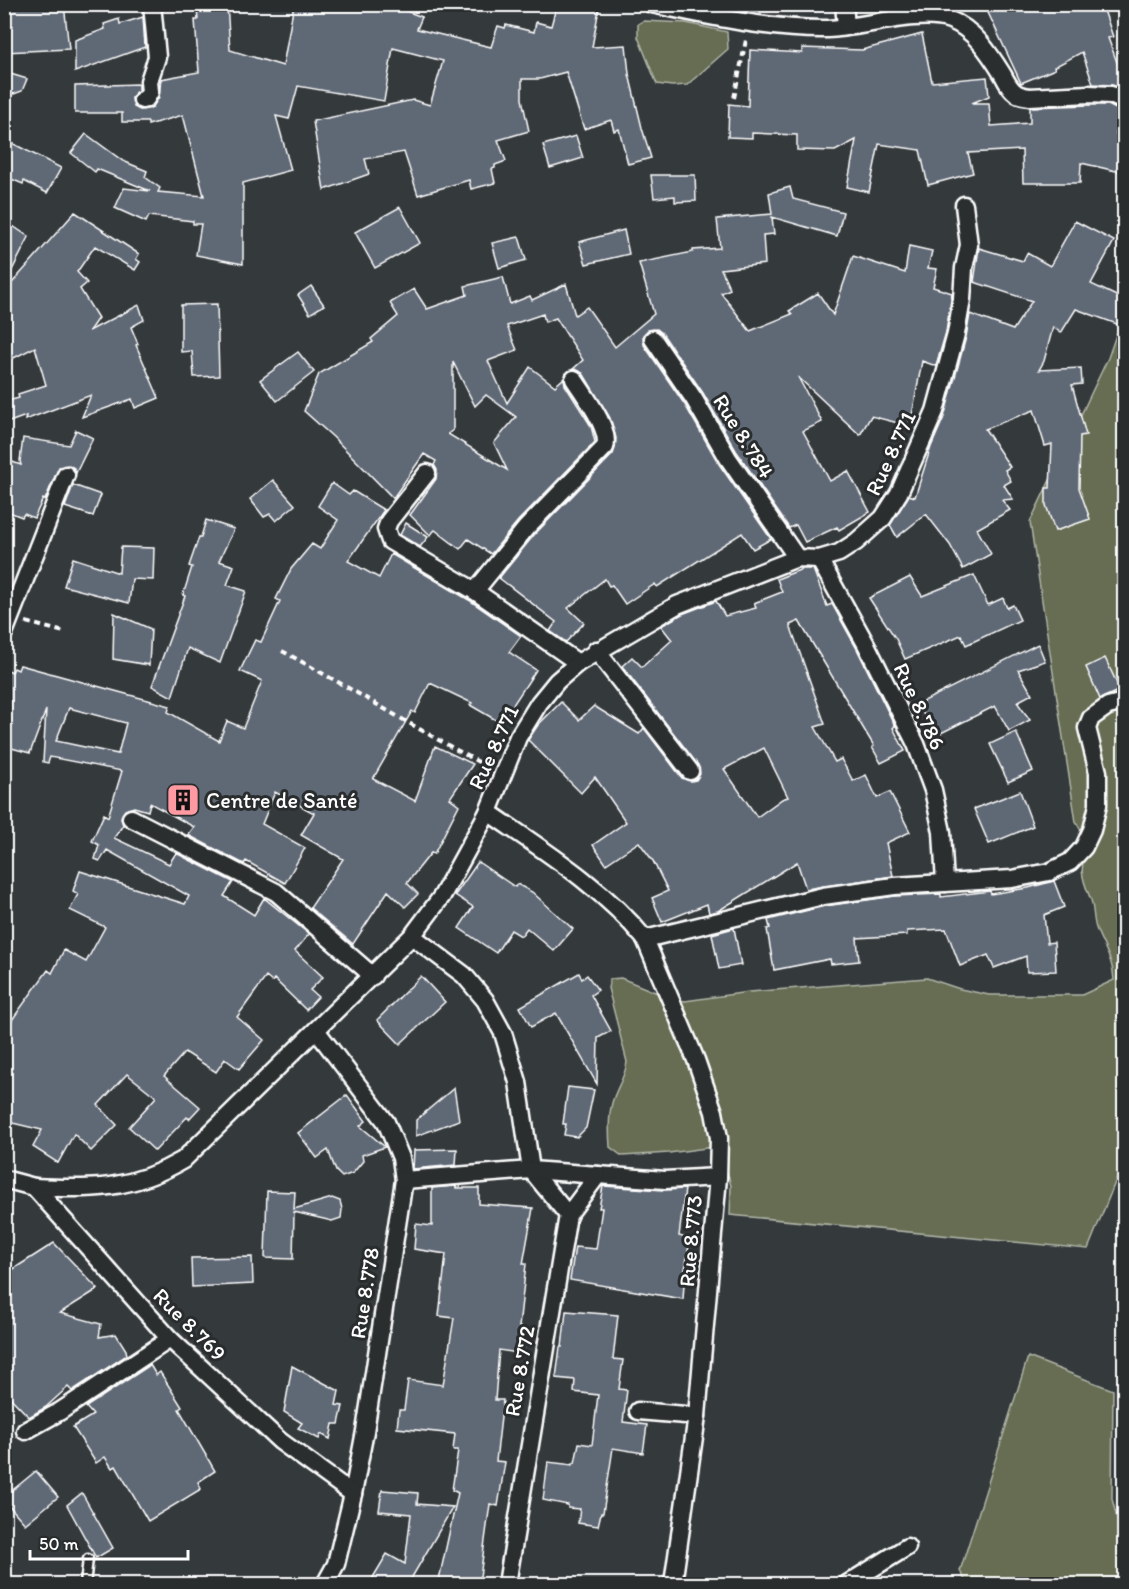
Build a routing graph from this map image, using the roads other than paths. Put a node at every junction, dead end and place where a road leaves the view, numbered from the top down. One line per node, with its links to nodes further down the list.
1 (152, 4): 5 (street)
2 (652, 4): 4 (street)
3 (844, 4): 4 (street)
4 (846, 26): 6 (street)
5 (142, 100)
6 (1125, 101)
7 (964, 205): 13 (street, Rue 8.771)
8 (653, 339): 12 (street, Rue 8.784)
9 (574, 379): 14 (street)
10 (427, 473): 14 (street)
11 (66, 475): 15 (street)
12 (797, 558): 13 (street, Rue 8.771); 16 (street, Rue 8.771)
13 (819, 559): 22 (street, Rue 8.786)
14 (475, 591): 17 (street)
15 (8, 625)
16 (596, 650): 17 (street, Rue 8.771); 19 (street)
17 (578, 663): 20 (street, Rue 8.771)
18 (1125, 702): 22 (street)
19 (690, 771)
20 (488, 812): 23 (street, Rue 8.771); 24 (street)
21 (131, 818): 25 (street)
22 (945, 883): 24 (street)
23 (412, 936): 25 (street, Rue 8.771); 27 (street)
24 (645, 939): 29 (street)
25 (373, 976): 26 (street, Rue 8.771)
26 (316, 1030): 31 (street, Rue 8.778); 32 (street, Rue 8.771)
27 (531, 1170): 28 (street, Rue 8.773); 31 (street, Rue 8.773); 33 (street)
28 (598, 1175): 29 (street, Rue 8.773); 33 (street, Rue 8.772)
29 (718, 1177): 36 (street, Rue 8.773)
30 (4, 1179): 32 (street)
31 (404, 1180): 38 (street, Rue 8.778)
32 (34, 1187): 34 (street, Rue 8.769)
33 (568, 1215): 43 (street, Rue 8.772)
34 (170, 1339): 37 (street); 38 (street, Rue 8.769)
35 (638, 1411): 36 (street)
36 (697, 1416): 44 (street, Rue 8.773)
37 (25, 1431)
38 (353, 1494): 42 (street, Rue 8.778)
39 (907, 1547): 45 (street)
40 (88, 1559): 41 (lane)
41 (85, 1584)
42 (325, 1584)
43 (507, 1584)
44 (674, 1584)
45 (847, 1584)

